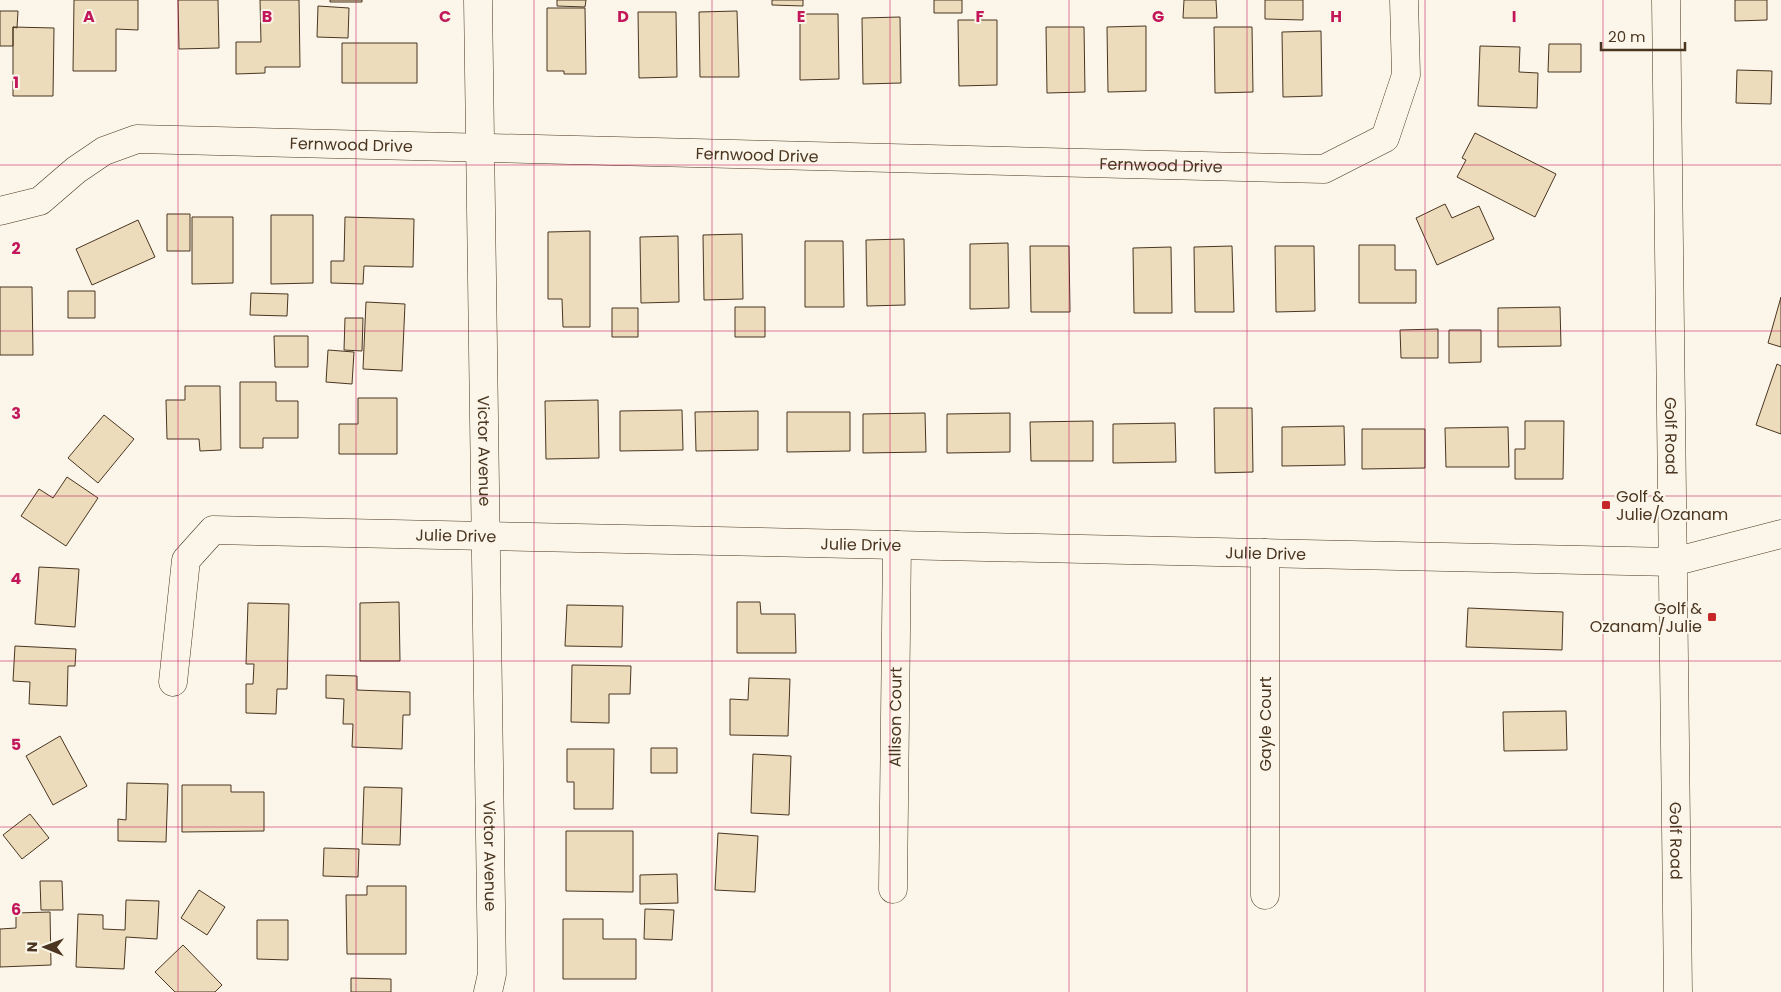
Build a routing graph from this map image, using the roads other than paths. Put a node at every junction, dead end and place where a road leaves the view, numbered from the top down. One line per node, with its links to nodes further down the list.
1 (478, 0): 4 (street, Victor Avenue)
2 (1404, 0): 4 (street, Fernwood Drive)
3 (1666, 0): 10 (street, Golf Road)
4 (480, 147): 5 (street, Fernwood Drive); 7 (street, Victor Avenue)
5 (0, 211)
6 (1781, 534): 10 (street, Julie Drive)
7 (487, 536): 8 (street, Julie Drive); 11 (street, Julie Drive); 14 (street, Victor Avenue)
8 (897, 545): 9 (street, Julie Drive); 12 (street, Allison Court)
9 (1265, 553): 10 (street, Julie Drive); 13 (street, Gayle Court)
10 (1673, 562): 15 (street, Golf Road)
11 (173, 682)
12 (893, 889)
13 (1265, 895)
14 (488, 992)
15 (1678, 992)

